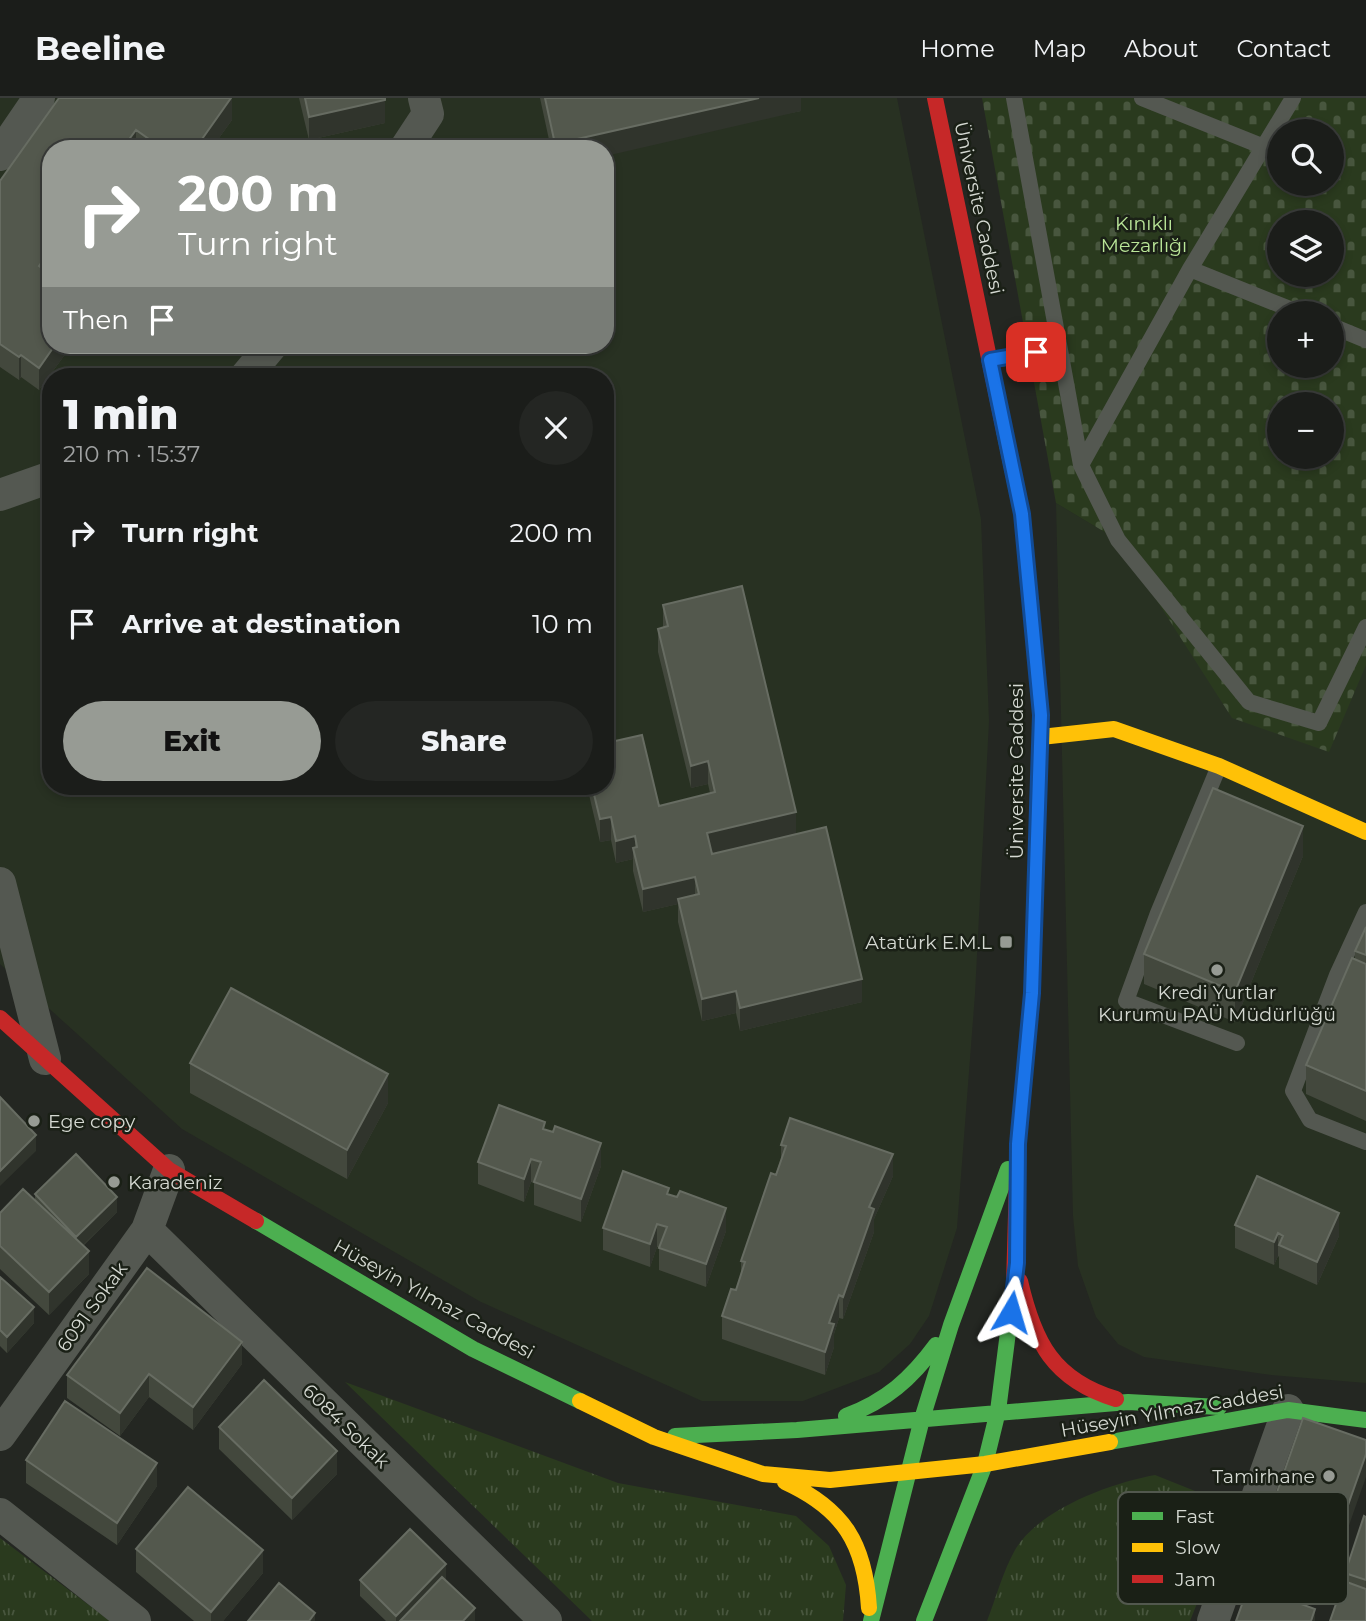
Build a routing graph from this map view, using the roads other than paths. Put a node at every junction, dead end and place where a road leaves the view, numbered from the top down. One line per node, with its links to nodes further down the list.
1 (39, 98): 9 (street)
2 (424, 98): 7 (street)
3 (935, 98): 16 (street, Üniversite Caddesi)
4 (1014, 98): 14 (lane)
5 (1142, 98): 8 (lane)
6 (1293, 98): 8 (lane)
7 (411, 140)
8 (1264, 147): 10 (lane)
9 (0, 155)
10 (1190, 269): 11 (lane); 18 (lane)
11 (1270, 301)
12 (1344, 331): 13 (lane)
13 (1366, 340)
14 (1059, 348): 16 (lane); 18 (lane)
15 (264, 354): 17 (street)
16 (990, 360): 22 (street, Üniversite Caddesi)
17 (253, 368)
18 (1081, 465): 21 (lane)
19 (42, 480): 20 (street)
20 (0, 495)
21 (1366, 626)
22 (1041, 737): 23 (street); 31 (street, Üniversite Caddesi)
23 (1219, 766): 24 (street); 28 (lane)
24 (1366, 832)
25 (0, 883): 29 (street)
26 (1366, 912): 30 (lane)
27 (0, 1018): 29 (street, Hüseyin Yılmaz Caddesi)
28 (1237, 1043)
29 (45, 1059): 32 (street, Hüseyin Yılmaz Caddesi)
30 (1366, 1142)
31 (1018, 1144): 34 (street, Üniversite Caddesi); 35 (street)
32 (169, 1170): 33 (street, 6091 Sokak); 43 (street, Hüseyin Yılmaz Caddesi)
33 (147, 1230): 42 (street, 6091 Sokak); 50 (street, 6084 Sokak)
34 (1017, 1263): 36 (street); 38 (street, Üniversite Caddesi)
35 (951, 1325): 39 (street); 41 (street)
36 (1129, 1402): 37 (street); 38 (street)
37 (1288, 1410): 40 (street, Hüseyin Yılmaz Caddesi); 44 (street, Hüseyin Yılmaz Caddesi); 47 (street)
38 (998, 1411): 39 (street); 44 (street, Üniversite Caddesi)
39 (922, 1419): 41 (street); 45 (street)
40 (1366, 1420)
41 (797, 1430): 43 (street)
42 (0, 1435)
43 (654, 1437): 46 (street, Hüseyin Yılmaz Caddesi)
44 (985, 1464): 45 (street, Hüseyin Yılmaz Caddesi); 53 (street, Üniversite Caddesi)
45 (909, 1472): 46 (street, Hüseyin Yılmaz Caddesi); 52 (street)
46 (763, 1474): 52 (street)
47 (1259, 1492)
48 (0, 1514): 51 (street)
49 (1219, 1604): 54 (street)
50 (540, 1619)
51 (135, 1621)
52 (870, 1621)
53 (924, 1621)
54 (1213, 1621)

